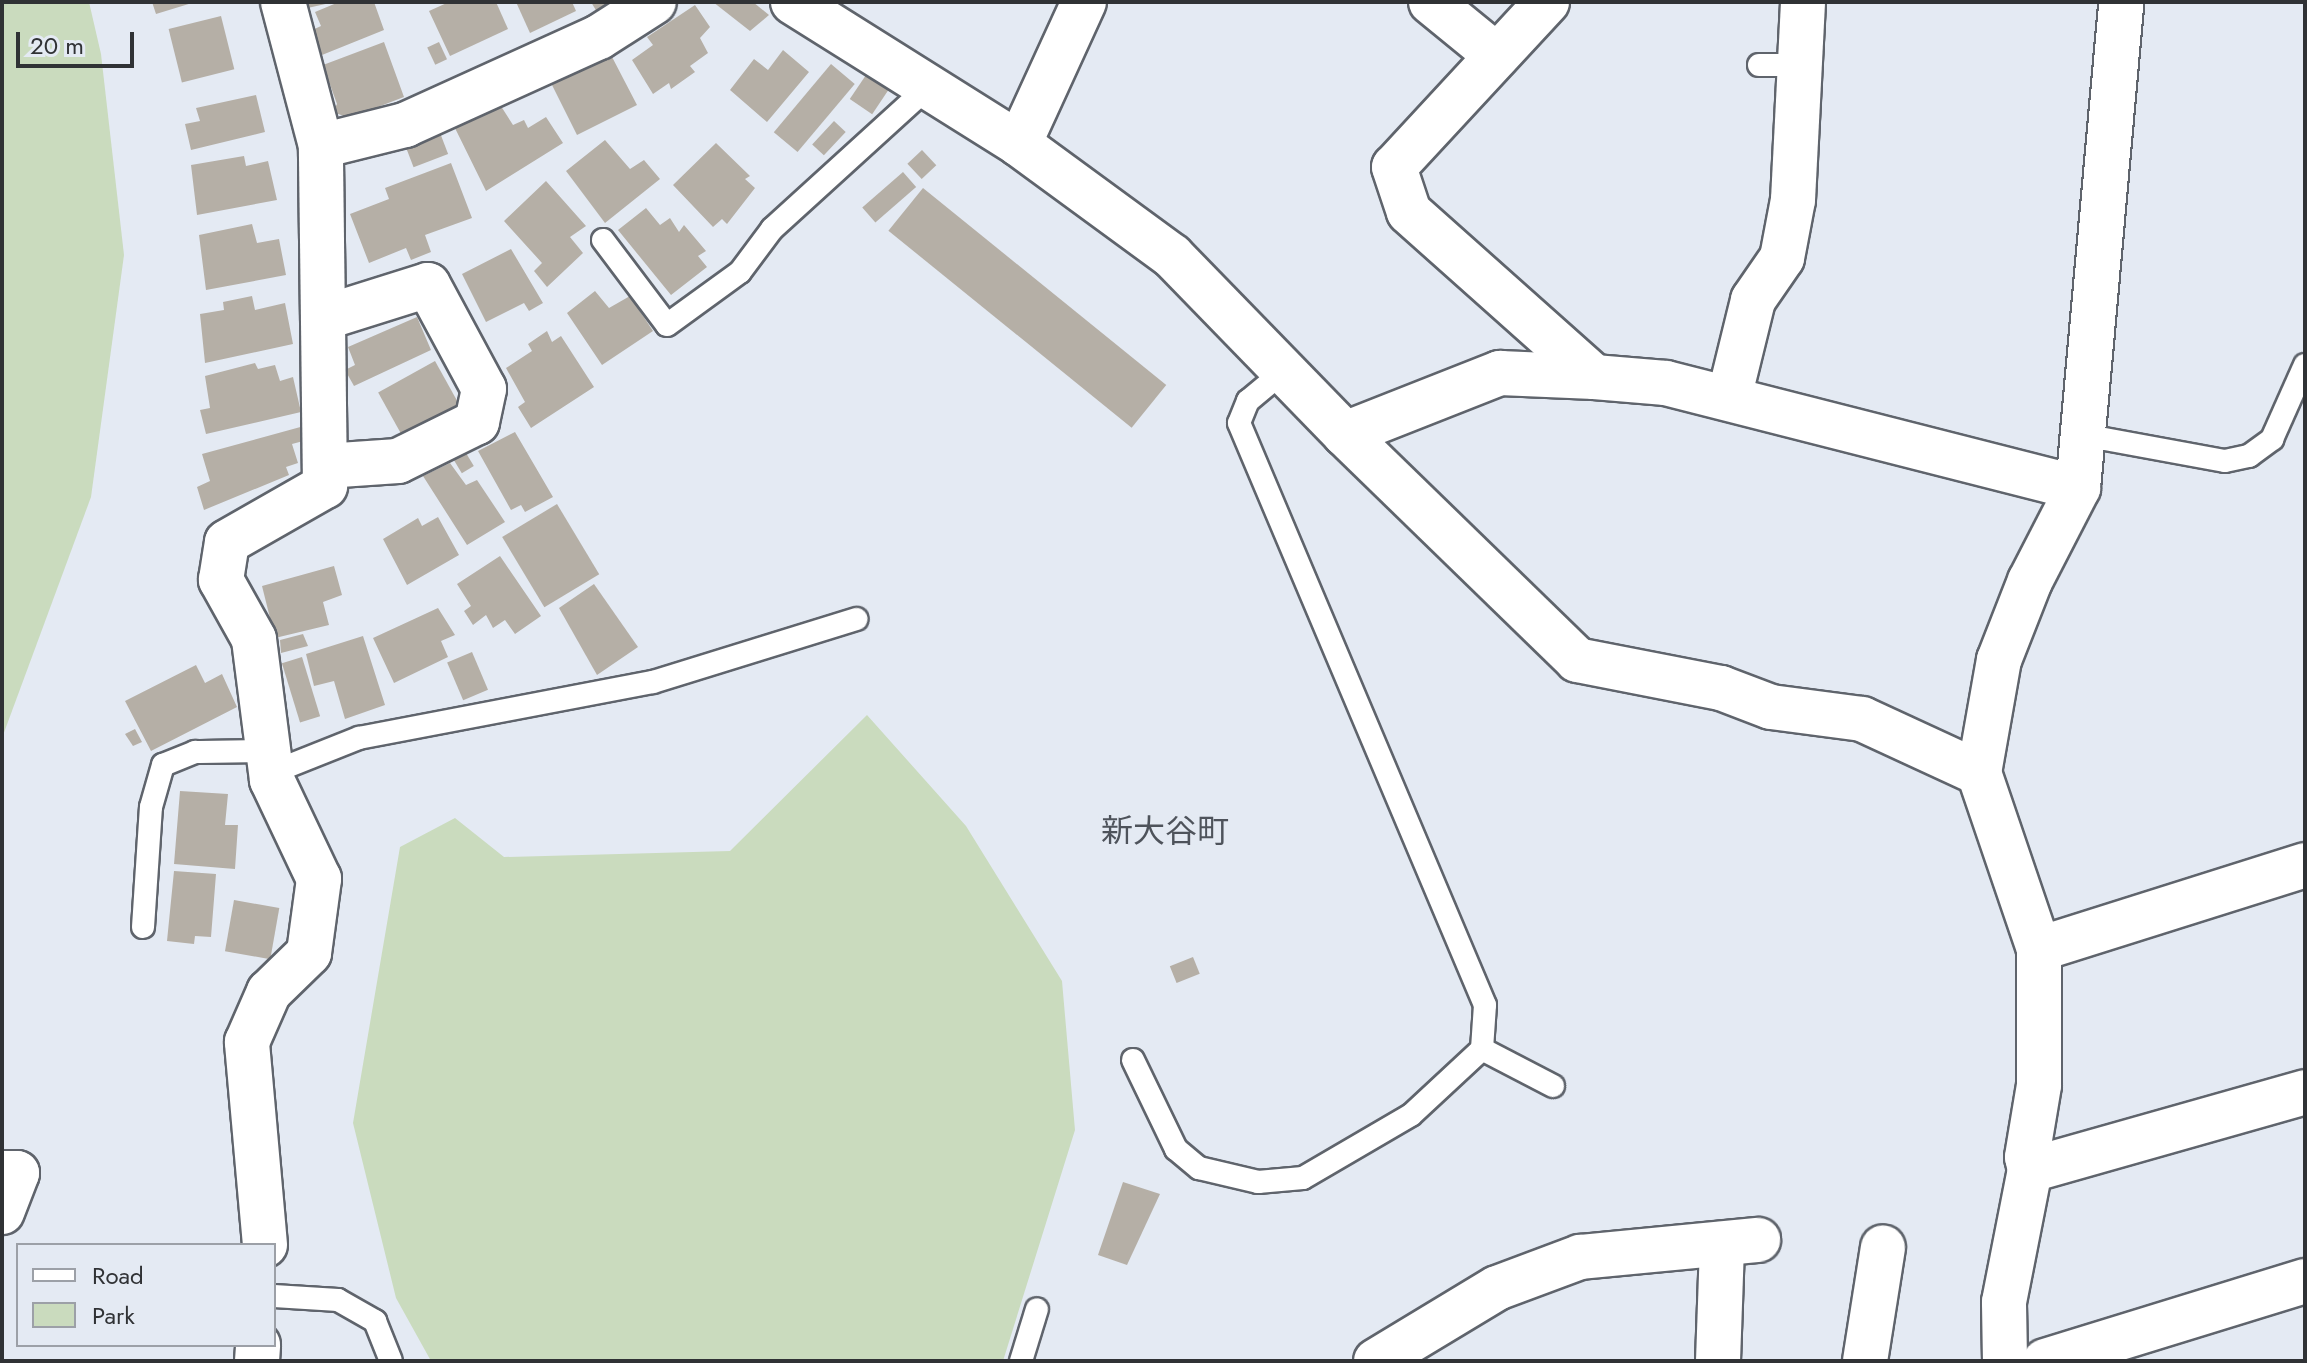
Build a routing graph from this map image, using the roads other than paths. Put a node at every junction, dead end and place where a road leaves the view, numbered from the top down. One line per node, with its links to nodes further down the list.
1 (283, 2): 12 (street)
2 (654, 2): 12 (street)
3 (793, 2): 10 (street)
4 (1431, 2): 9 (street)
5 (1547, 2): 9 (street)
6 (1803, 2): 18 (street)
7 (2121, 2): 20 (street)
8 (1082, 3): 11 (street)
9 (1497, 56): 17 (street)
10 (928, 87): 11 (street); 13 (lane)
11 (1019, 144): 16 (street)
12 (321, 146): 14 (street)
13 (603, 240)
14 (323, 318): 21 (street); 21 (street)
15 (2305, 365): 20 (lane)
16 (1284, 371): 19 (street); 29 (lane)
17 (1594, 377): 18 (street); 19 (street)
18 (1729, 398): 22 (street)
19 (1345, 434): 25 (street)
20 (2083, 435): 22 (street)
21 (325, 466): 24 (street)
22 (2078, 488): 25 (street)
23 (856, 619): 24 (lane)
24 (270, 762): 27 (lane); 36 (street)
25 (1979, 773): 28 (street)
26 (2305, 865): 28 (street)
27 (143, 927)
28 (2039, 949): 33 (street)
29 (1482, 1049): 30 (lane); 31 (lane)
30 (1133, 1060)
31 (1553, 1086)
32 (2305, 1092): 33 (street)
33 (2030, 1170): 46 (street)
34 (2, 1173): 35 (street)
35 (2, 1212)
36 (265, 1243)
37 (1883, 1247): 45 (street)
38 (2305, 1281): 47 (street)
39 (276, 1296): 41 (lane)
40 (1037, 1309): 42 (lane)
41 (391, 1361)
42 (1021, 1361)
43 (1376, 1361): 44 (street)
44 (1718, 1361)
45 (1865, 1361)
46 (2005, 1361)
47 (2045, 1361)

